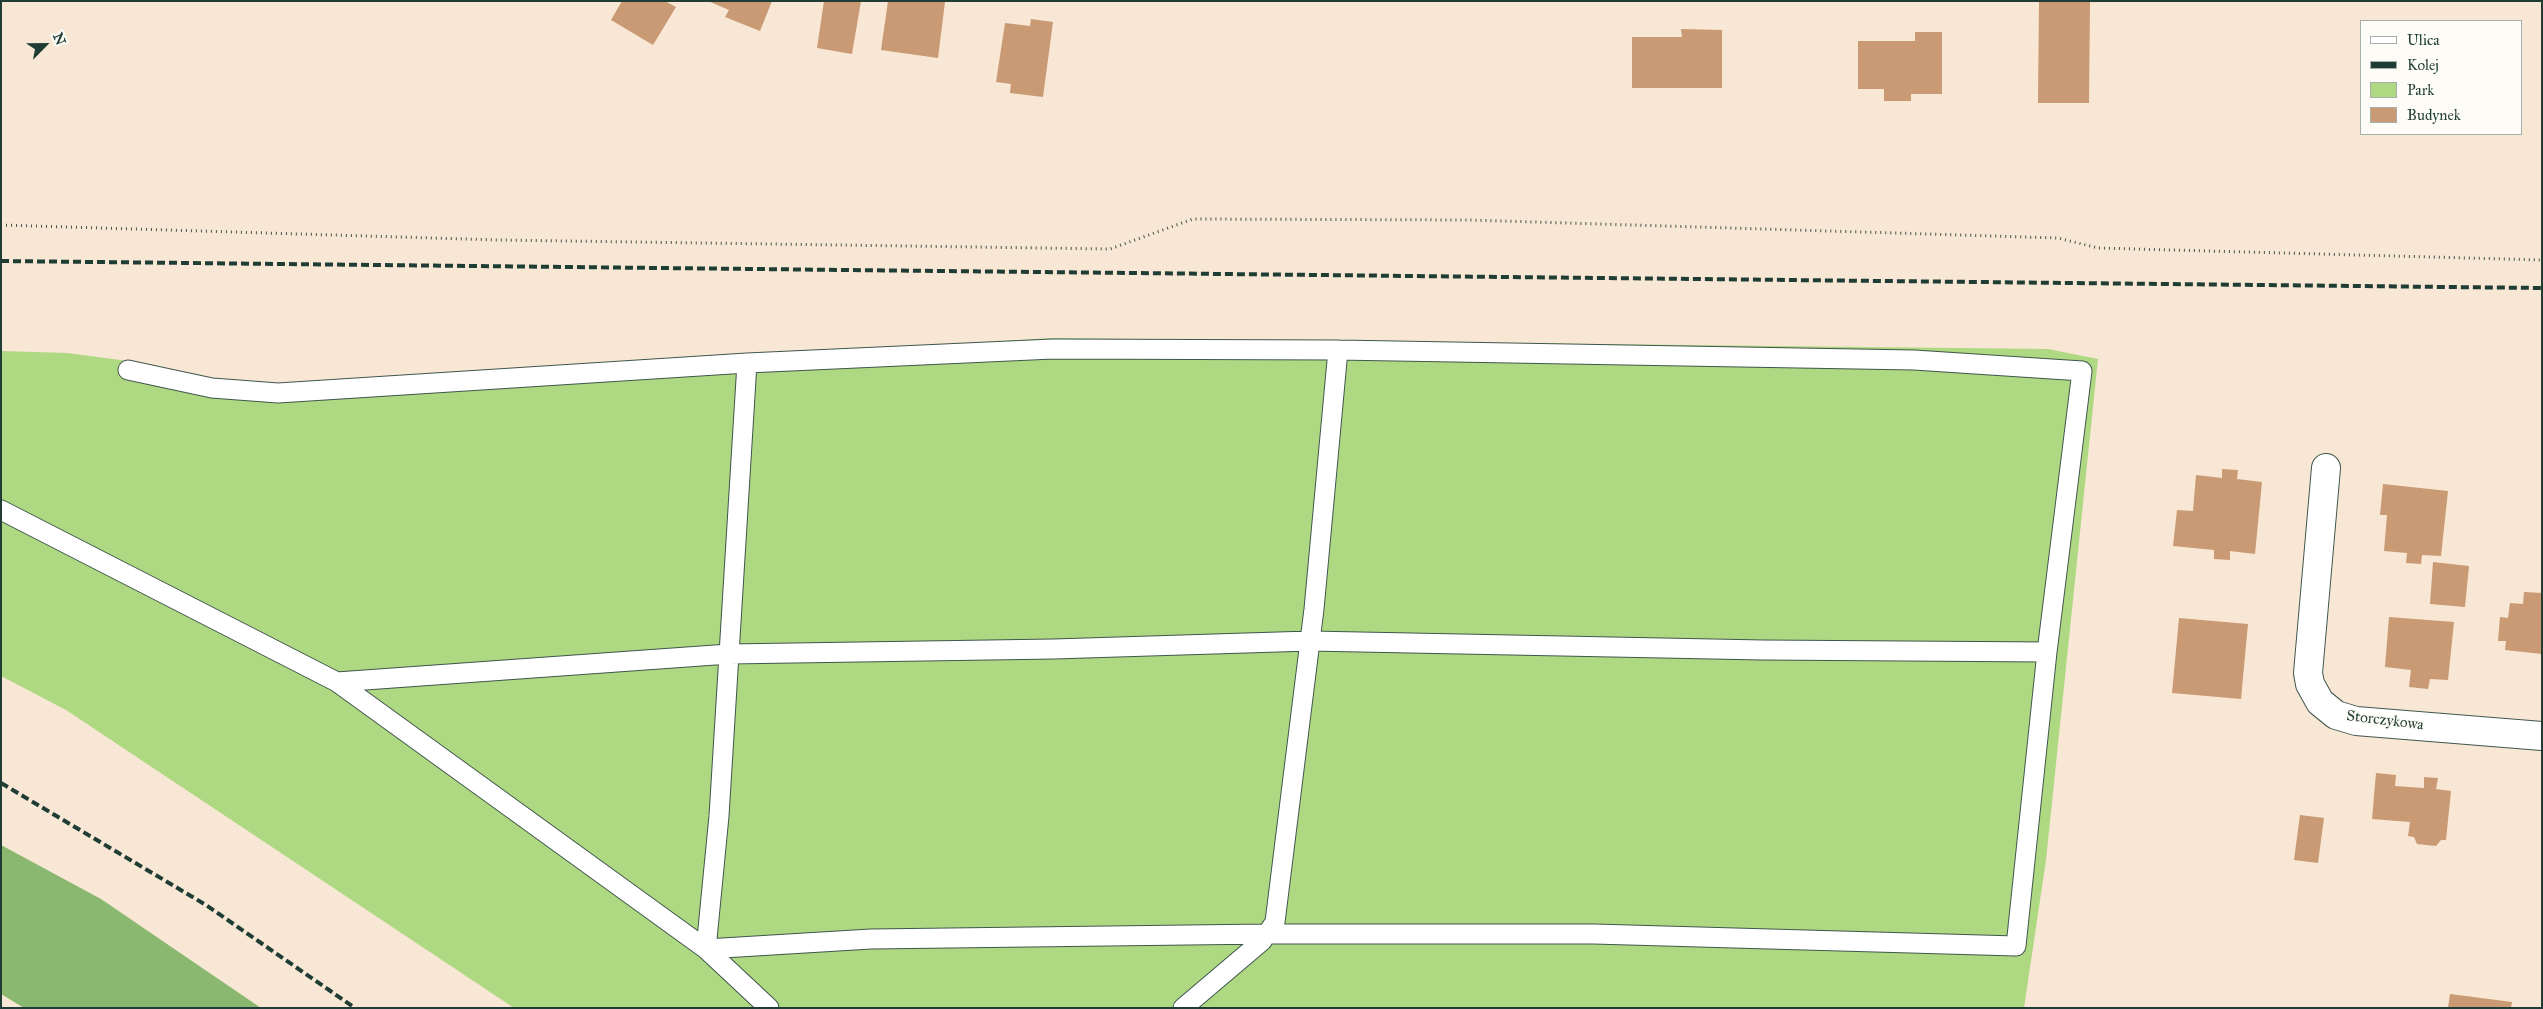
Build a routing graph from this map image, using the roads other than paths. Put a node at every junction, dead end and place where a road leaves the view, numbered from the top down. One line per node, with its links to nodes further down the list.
1 (1338, 350): 2 (lane); 6 (lane); 7 (lane)
2 (746, 364): 3 (lane); 8 (lane)
3 (128, 370)
4 (2326, 468): 10 (street, Storczykowa)
5 (1, 510): 9 (lane)
6 (1310, 641): 7 (lane); 8 (lane); 11 (lane)
7 (2047, 652): 11 (lane)
8 (729, 654): 9 (lane); 12 (lane)
9 (337, 682): 12 (lane)
10 (2542, 736)
11 (1267, 934): 12 (lane); 14 (lane)
12 (706, 949): 13 (lane)
13 (769, 1008)
14 (1182, 1008)

